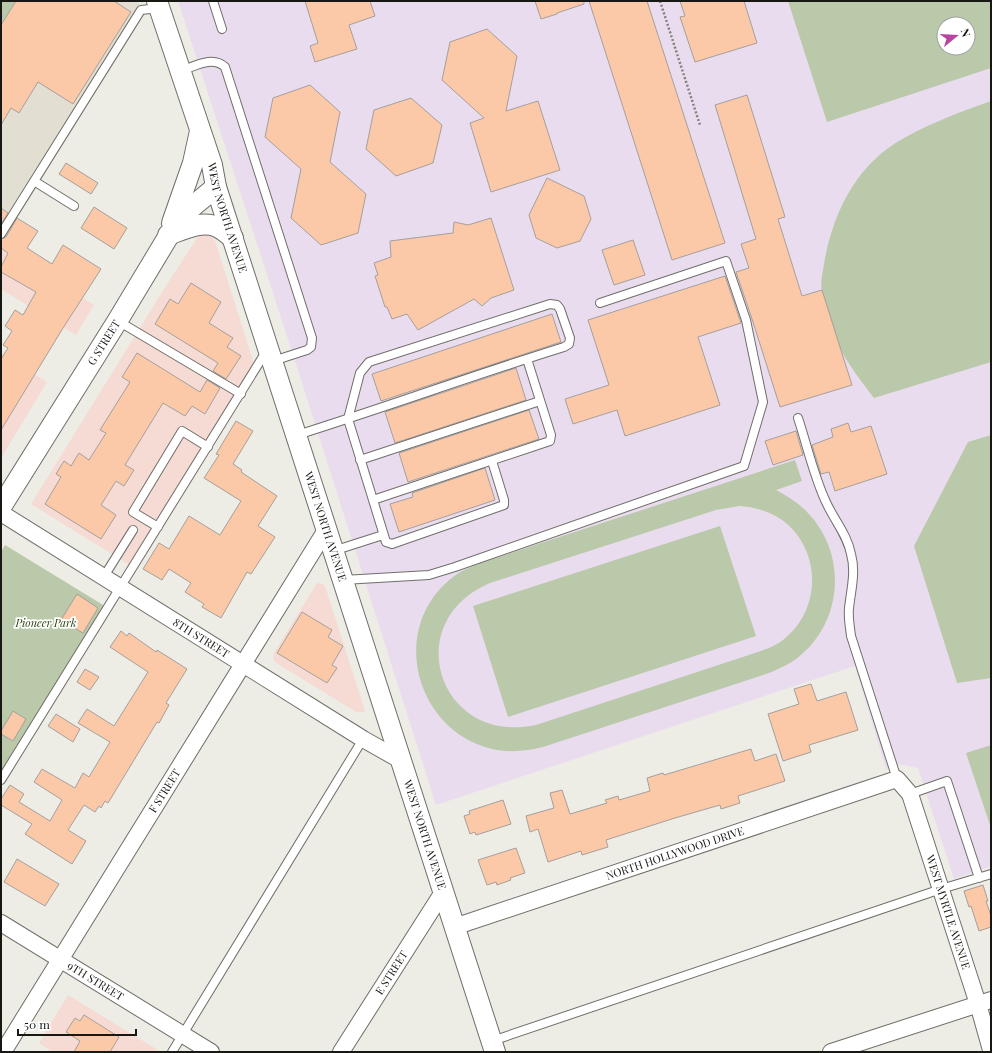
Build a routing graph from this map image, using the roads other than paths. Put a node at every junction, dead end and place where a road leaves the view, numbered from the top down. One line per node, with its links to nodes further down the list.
1 (213, 1): 3 (lane)
2 (159, 4): 4 (street, WEST NORTH AVENUE); 6 (lane)
3 (222, 29)
4 (180, 71): 5 (street, WEST NORTH AVENUE); 14 (lane)
5 (200, 131): 7 (street, WEST NORTH AVENUE); 10 (street)
6 (34, 181): 8 (lane); 9 (lane)
7 (216, 187): 10 (street, G STREET); 11 (street, WEST NORTH AVENUE)
8 (74, 206)
9 (1, 234)
10 (168, 235): 11 (street); 13 (street, G STREET)
11 (233, 238): 14 (street, WEST NORTH AVENUE)
12 (600, 303): 33 (lane)
13 (118, 320): 16 (lane); 25 (street, G STREET)
14 (270, 355): 16 (lane); 20 (street, WEST NORTH AVENUE)
15 (527, 359): 17 (lane); 19 (lane); 19 (lane)
16 (241, 394): 21 (lane)
17 (540, 401): 22 (lane); 23 (lane)
18 (798, 418): 38 (lane)
19 (348, 419): 20 (lane); 22 (lane)
20 (296, 435): 29 (street, WEST NORTH AVENUE)
21 (208, 447): 27 (lane); 27 (lane)
22 (360, 460): 24 (lane)
23 (492, 461): 24 (lane); 30 (lane)
24 (373, 500): 30 (lane)
25 (1, 507)
26 (1, 513): 32 (street, 8TH STREET)
27 (158, 527): 34 (lane)
28 (133, 530): 32 (lane)
29 (326, 530): 31 (street, WEST NORTH AVENUE); 35 (street, F STREET)
30 (383, 535): 31 (lane)
31 (333, 551): 33 (street, WEST NORTH AVENUE)
32 (104, 578): 34 (street, 8TH STREET)
33 (342, 580): 37 (street, WEST NORTH AVENUE)
34 (120, 588): 35 (street, 8TH STREET); 39 (lane)
35 (243, 664): 36 (street, 8TH STREET); 47 (street, F STREET)
36 (363, 739): 37 (street, 8TH STREET); 49 (lane)
37 (402, 762): 44 (street, WEST NORTH AVENUE)
38 (897, 779): 40 (street, WEST MYRTLE AVENUE); 46 (street, NORTH HOLLYWOOD DRIVE)
39 (1, 780)
40 (910, 794): 42 (lane); 43 (street, WEST MYRTLE AVENUE)
41 (991, 874): 42 (lane)
42 (979, 878): 43 (lane)
43 (941, 889): 48 (street, WEST MYRTLE AVENUE); 50 (lane)
44 (443, 892): 46 (street, WEST NORTH AVENUE); 55 (street, E STREET)
45 (1, 923): 47 (street, 9TH STREET)
46 (454, 927): 50 (street, WEST NORTH AVENUE)
47 (60, 959): 49 (street, 9TH STREET); 52 (street, F STREET)
48 (985, 1002): 51 (street, WEST MYRTLE AVENUE); 56 (street)
49 (183, 1034): 53 (lane); 54 (street, 9TH STREET)
50 (493, 1047)
51 (991, 1050)
52 (2, 1052)
53 (172, 1052)
54 (211, 1052)
55 (340, 1052)
56 (832, 1052)

